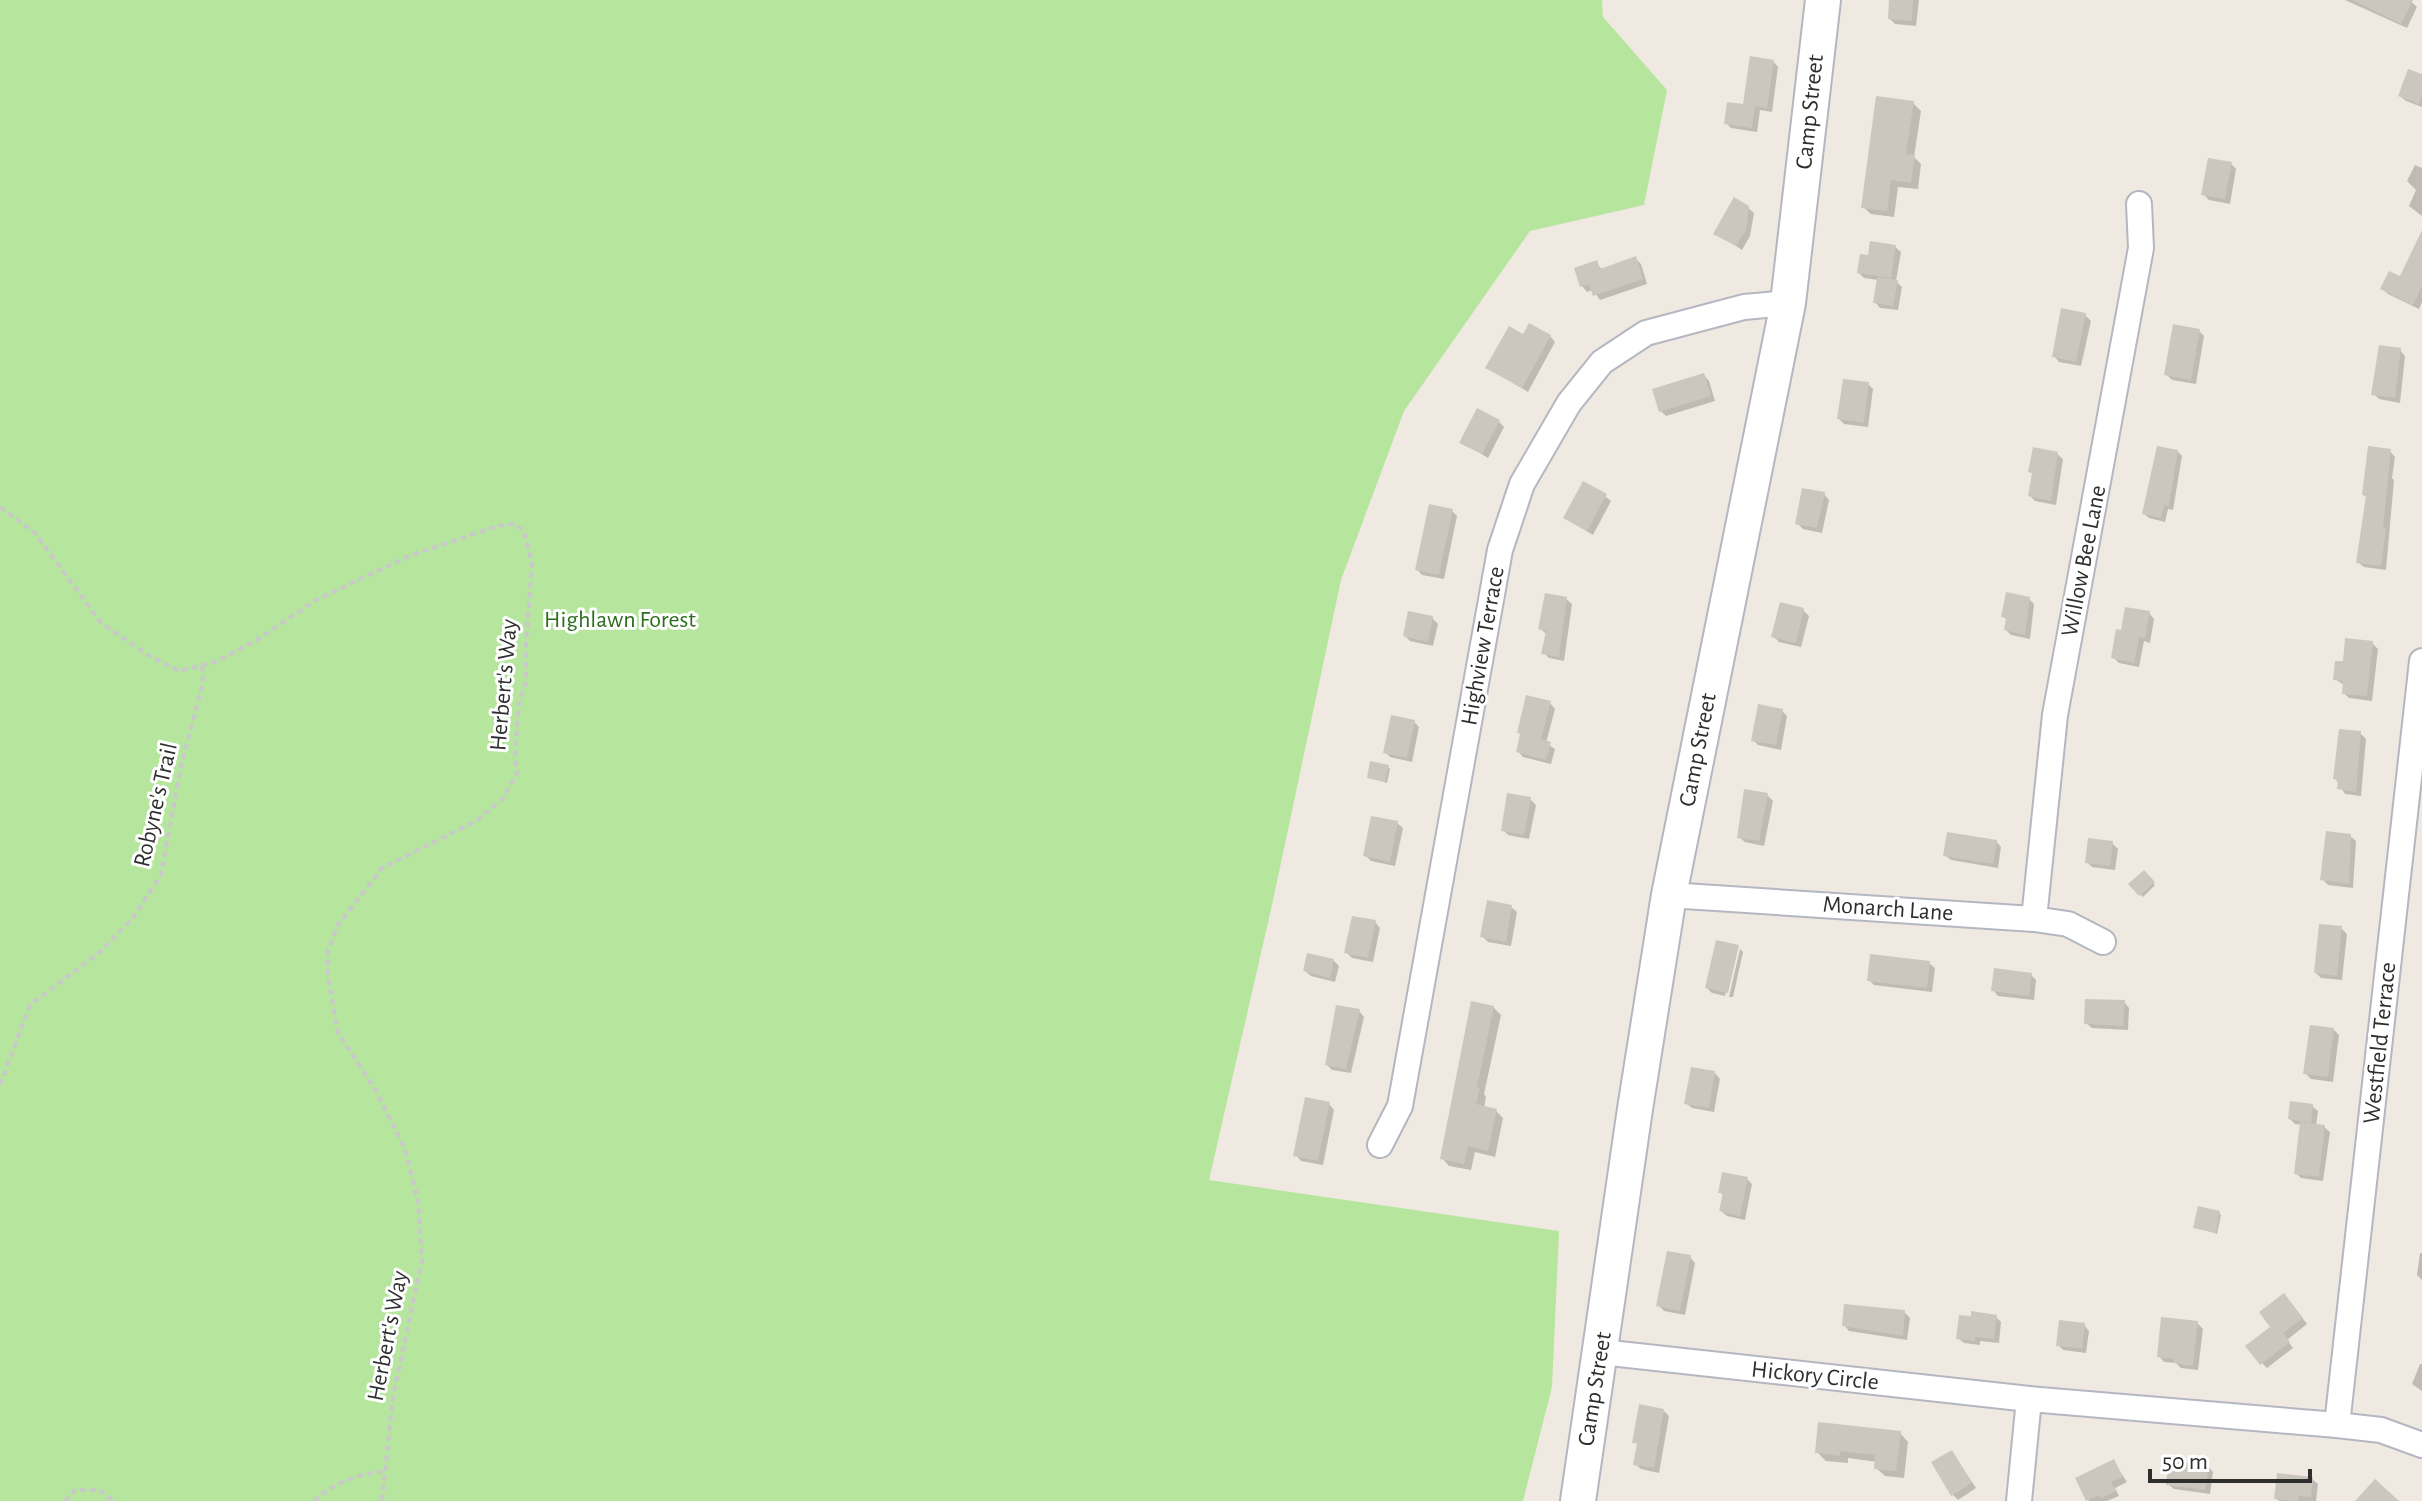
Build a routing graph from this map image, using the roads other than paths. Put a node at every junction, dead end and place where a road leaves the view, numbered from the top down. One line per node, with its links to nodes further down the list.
1 (1823, 0): 3 (street, Camp Street)
2 (2139, 204): 6 (street, Willow Bee Lane)
3 (1788, 303): 5 (street, Camp Street); 8 (street, Highview Terrace)
4 (2422, 661): 11 (street, Westfield Terrace)
5 (1669, 895): 6 (street, Monarch Lane); 9 (street, Camp Street)
6 (2034, 919): 7 (street, Monarch Lane)
7 (2103, 942)
8 (1380, 1145)
9 (1601, 1352): 10 (street, Hickory Circle); 13 (street, Camp Street)
10 (2029, 1399): 11 (street, Hickory Circle); 14 (street)
11 (2337, 1425): 12 (street, Hickory Circle)
12 (2422, 1445)
13 (1578, 1501)
14 (2019, 1501)

